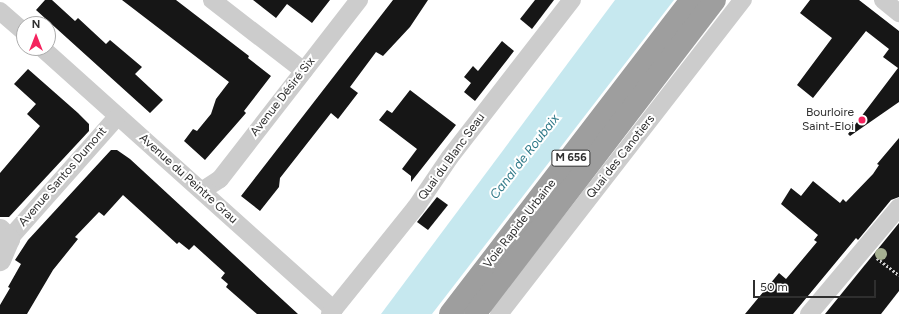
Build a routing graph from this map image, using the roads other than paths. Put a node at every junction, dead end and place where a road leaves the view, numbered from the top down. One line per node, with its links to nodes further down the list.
1 (212, 0): 12 (street)
2 (358, 0): 12 (street, Avenue Désiré Six)
3 (572, 0): 18 (street, Quai du Blanc Seau)
4 (691, 0): 19 (highway, Voie Rapide Urbaine / M 656)
5 (715, 0): 20 (highway, Voie Rapide Urbaine / M 656)
6 (743, 0): 21 (street, Quai des Canotiers)
7 (882, 0): 9 (street)
8 (0, 11): 10 (street)
9 (899, 13)
10 (16, 25)
11 (51, 56): 13 (street, Avenue du Peintre Grau)
12 (304, 71): 14 (street, Avenue Désiré Six)
13 (118, 116): 14 (street, Avenue du Peintre Grau); 16 (street, Avenue Santos Dumont)
14 (204, 190): 18 (street, Avenue du Peintre Grau)
15 (899, 207): 22 (street)
16 (5, 235): 17 (street)
17 (0, 260)
18 (332, 312)
19 (450, 314)
20 (475, 314)
21 (499, 314)
22 (809, 314)

